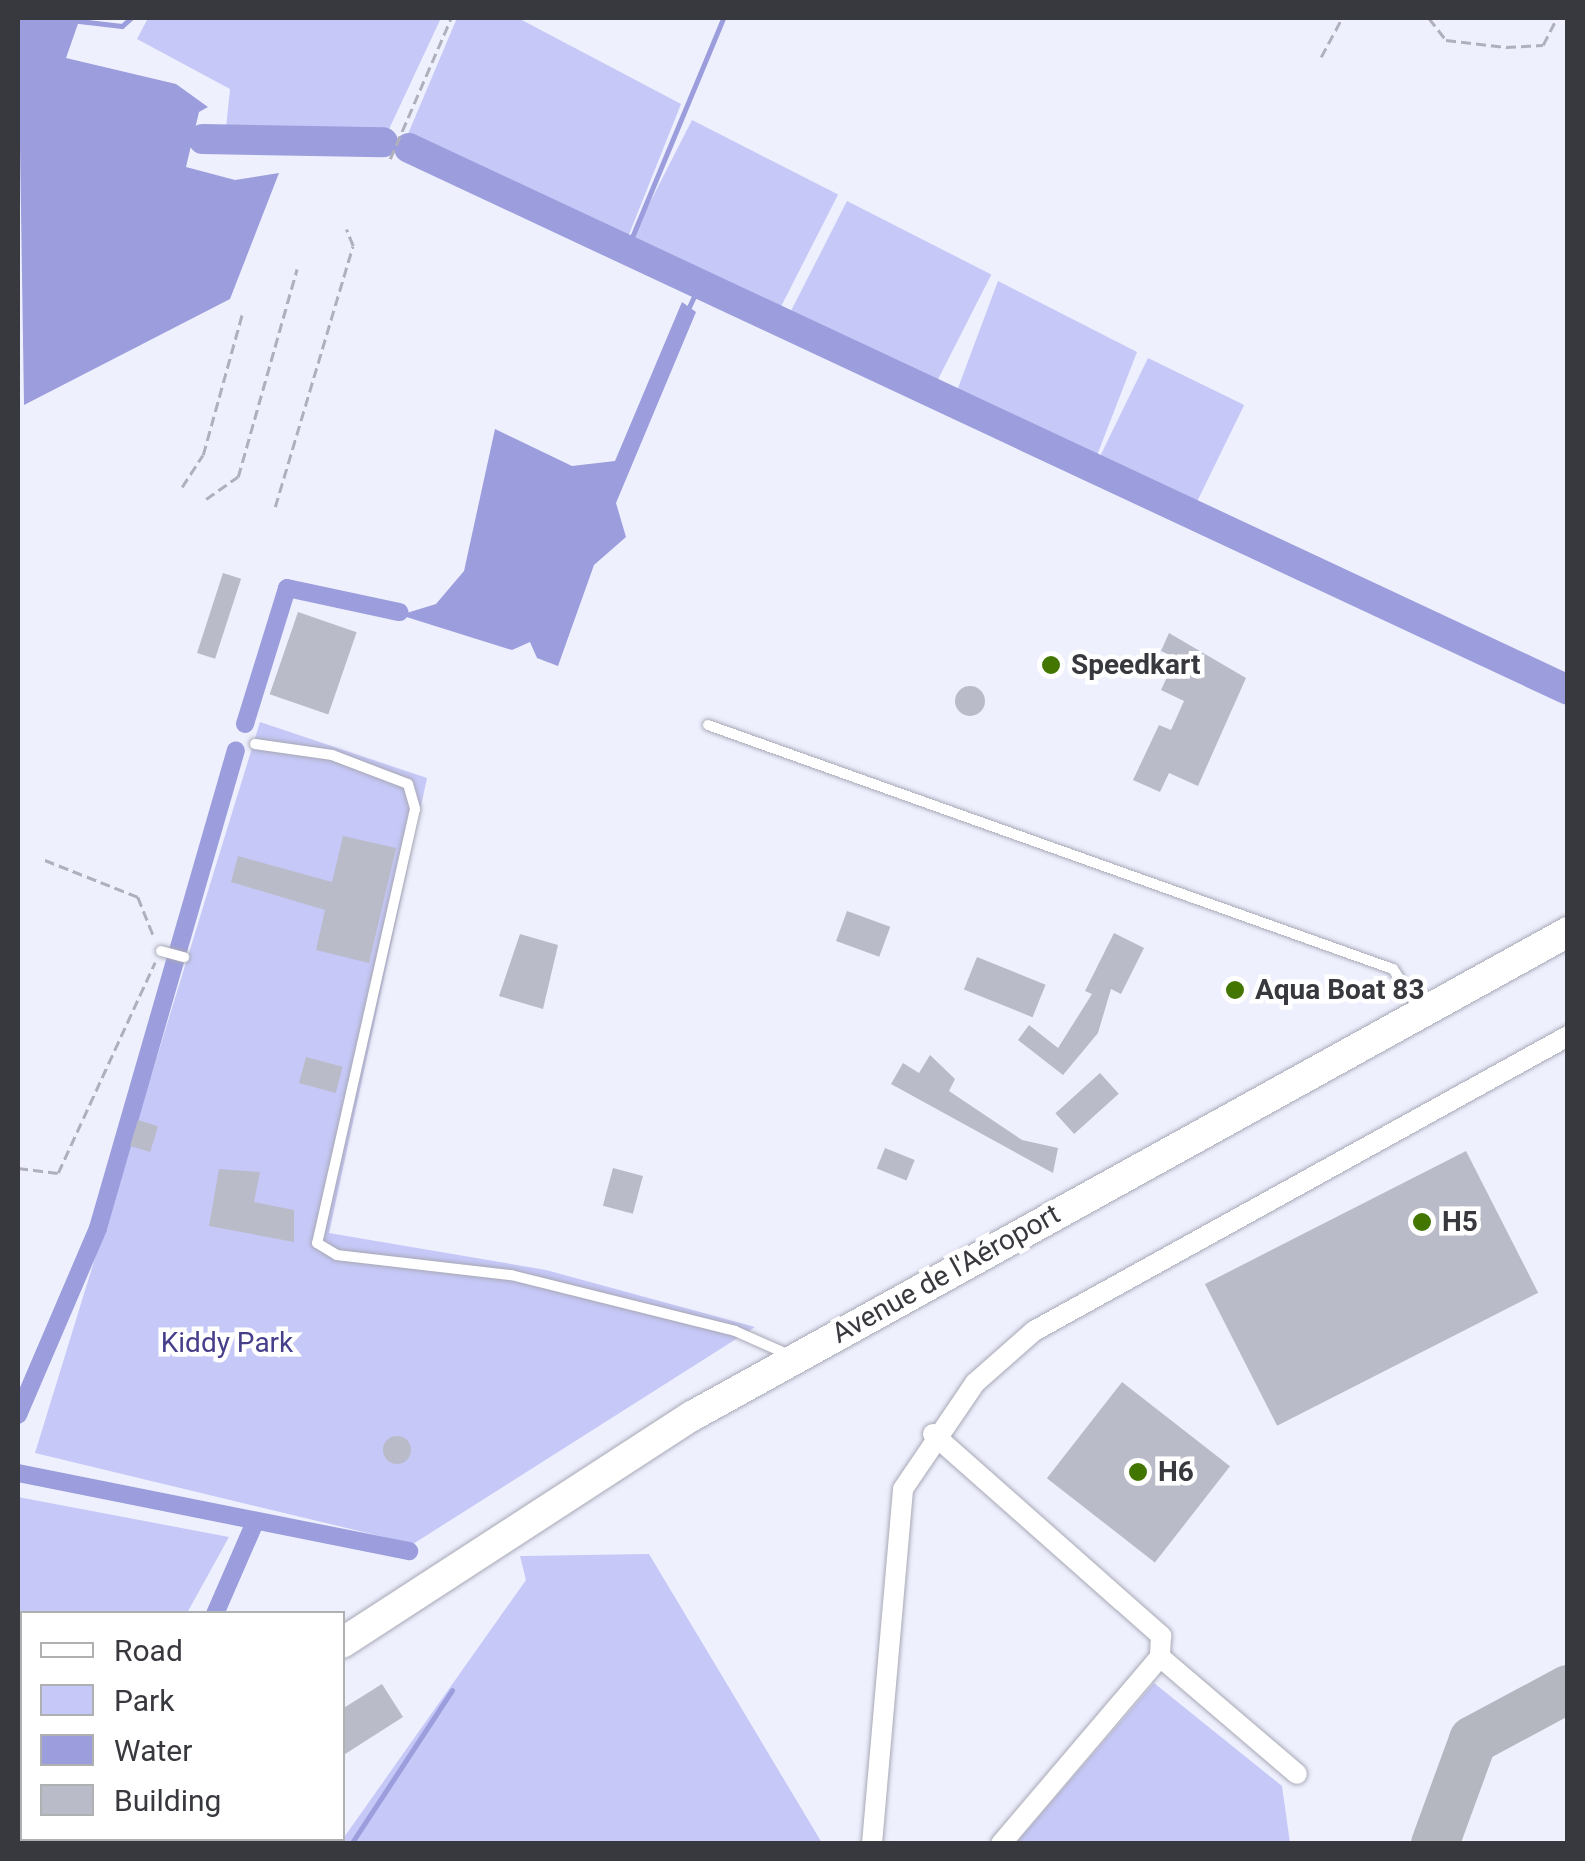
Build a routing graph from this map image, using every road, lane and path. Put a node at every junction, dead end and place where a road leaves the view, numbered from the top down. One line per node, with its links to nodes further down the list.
1 (451, 18): 6 (path)
2 (1342, 18): 5 (path)
3 (1429, 18): 4 (path)
4 (1557, 18)
5 (1322, 57)
6 (390, 159)
7 (346, 229): 12 (path)
8 (298, 269): 11 (path)
9 (243, 311): 10 (path)
10 (182, 488)
11 (206, 499)
12 (275, 507)
13 (708, 725): 19 (lane)
14 (255, 744): 22 (lane)
15 (45, 860): 17 (path)
16 (1568, 932): 19 (main road, Avenue de l'Aéroport)
17 (160, 951): 18 (lane); 21 (path)
18 (184, 957)
19 (1422, 1014): 22 (main road, Avenue de l'Aéroport)
20 (1568, 1036): 23 (street)
21 (18, 1168)
22 (794, 1357): 24 (main road, Avenue de l'Aéroport)
23 (933, 1434): 25 (street); 27 (street)
24 (345, 1642)
25 (1160, 1658): 26 (street); 28 (street)
26 (1296, 1774)
27 (872, 1844)
28 (1001, 1844)

